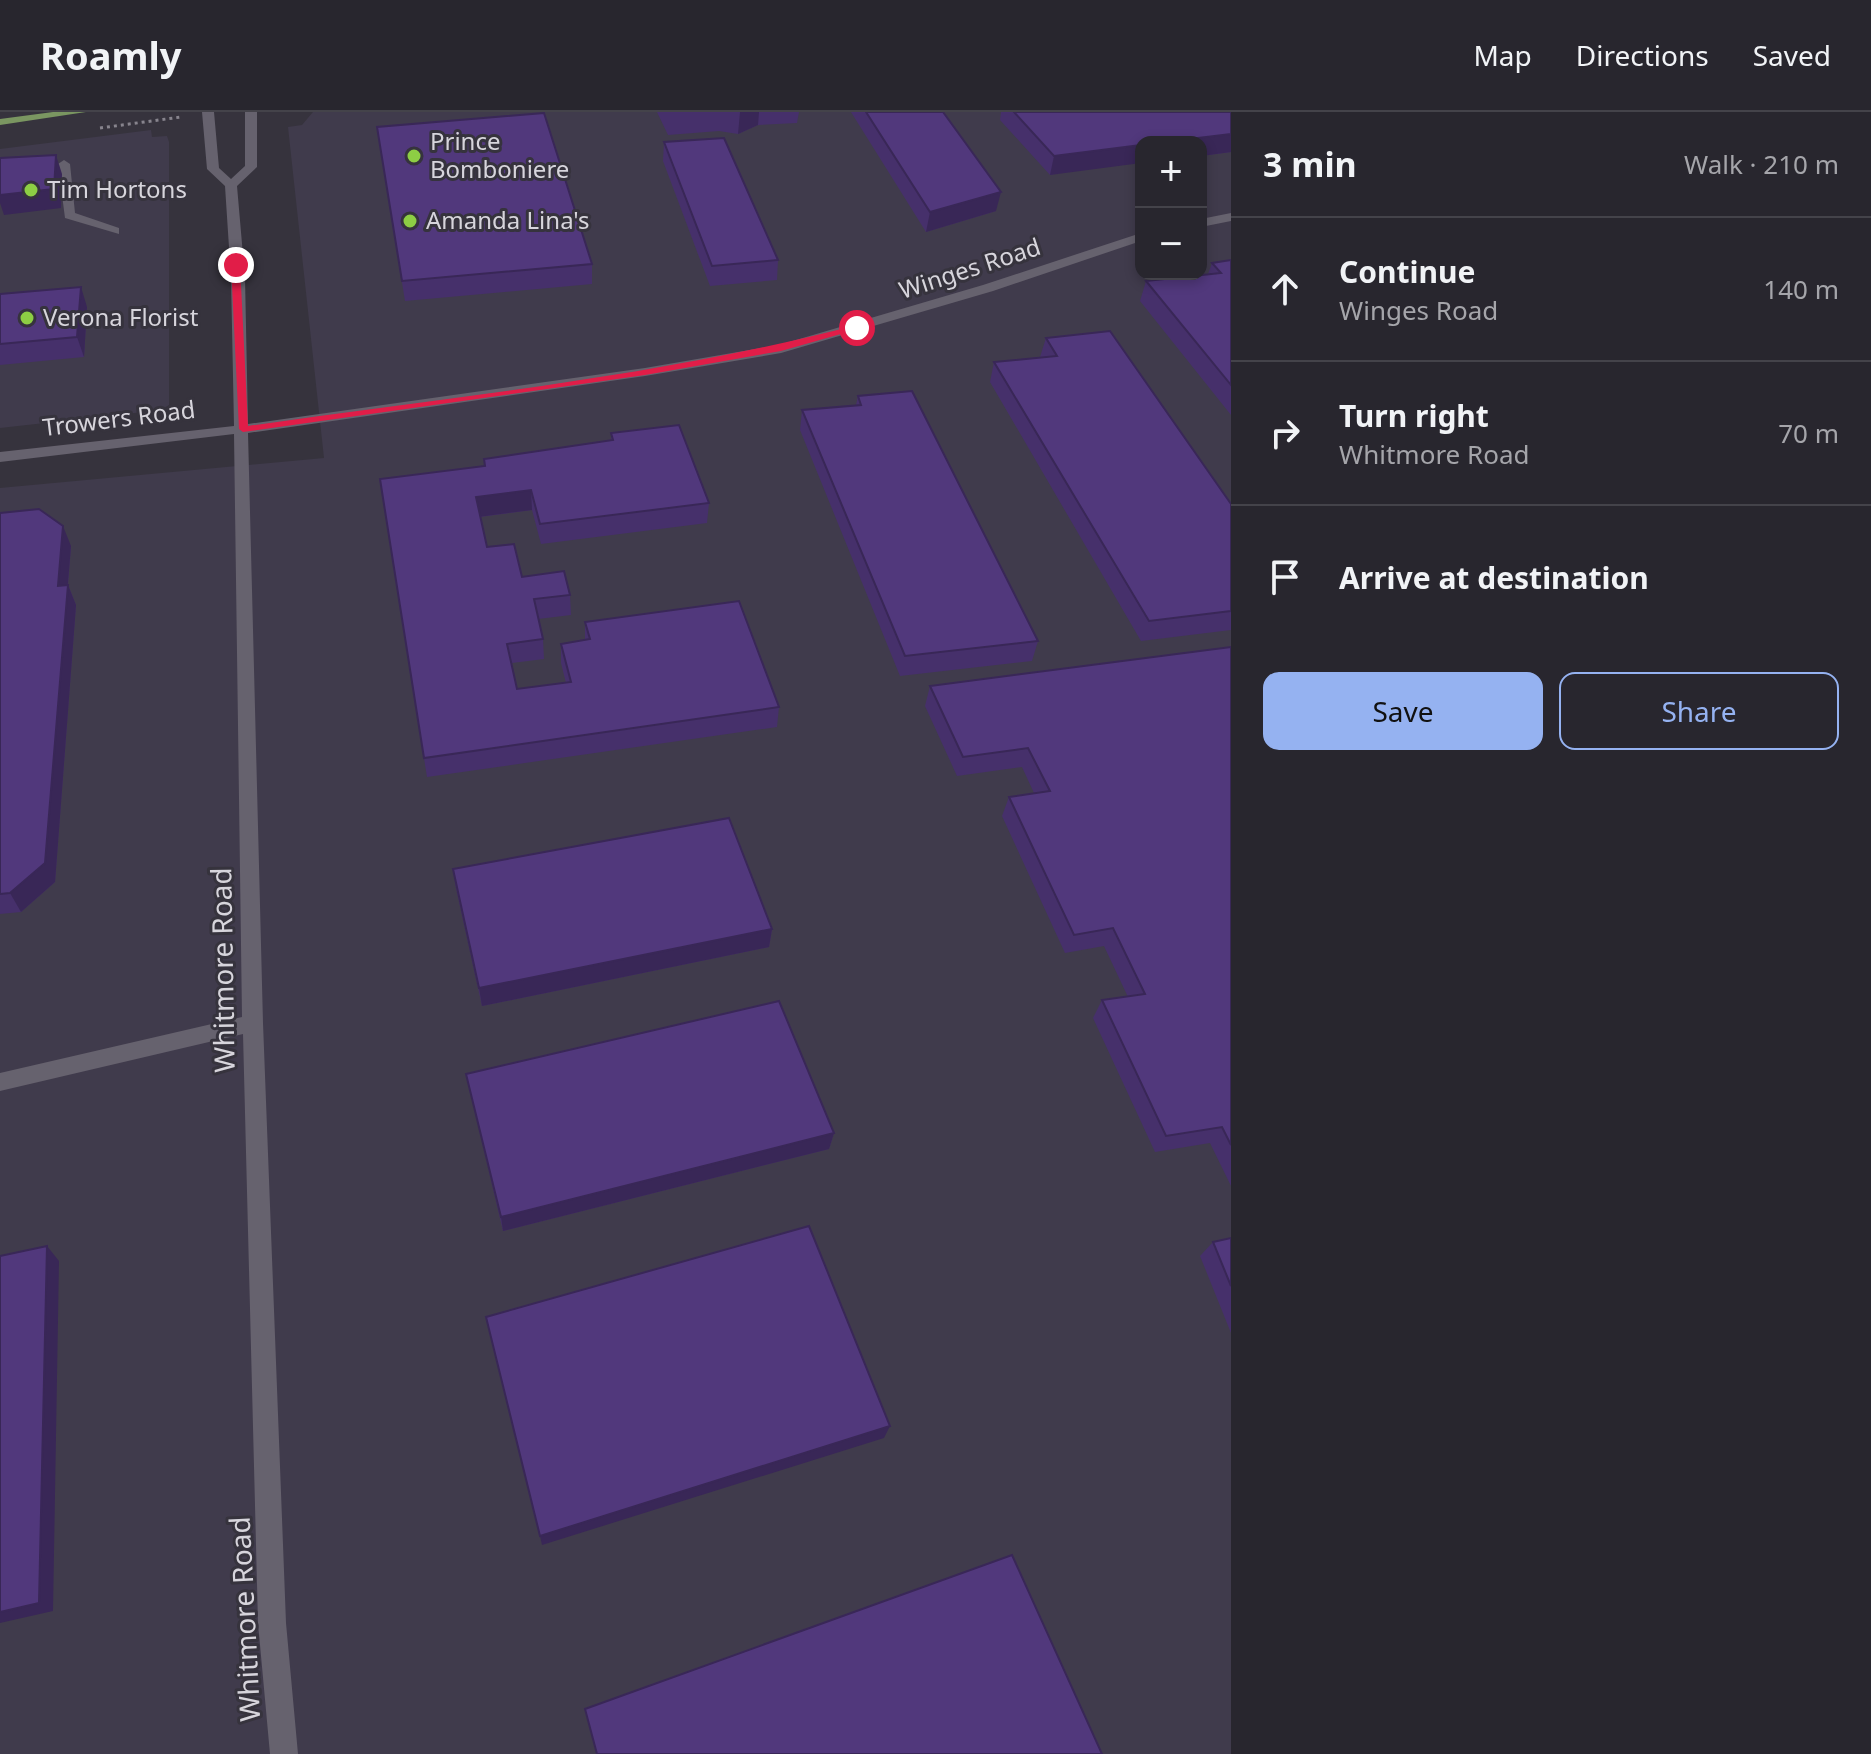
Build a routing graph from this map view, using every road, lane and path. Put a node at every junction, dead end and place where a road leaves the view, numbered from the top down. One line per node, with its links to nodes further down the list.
1 (80, 112): 4 (main road)
2 (251, 112): 7 (street)
3 (208, 113): 5 (path); 7 (street, Whitmore Road)
4 (0, 122)
5 (129, 124)
6 (64, 164): 10 (street)
7 (231, 185): 12 (street, Whitmore Road)
8 (1231, 217): 9 (street)
9 (1207, 222)
10 (115, 231)
11 (1135, 239): 12 (street, Winges Road)
12 (243, 429): 13 (street, Trowers Road); 14 (street, Whitmore Road)
13 (0, 457)
14 (253, 1023): 15 (street); 16 (street, Whitmore Road)
15 (0, 1082)
16 (284, 1754)

